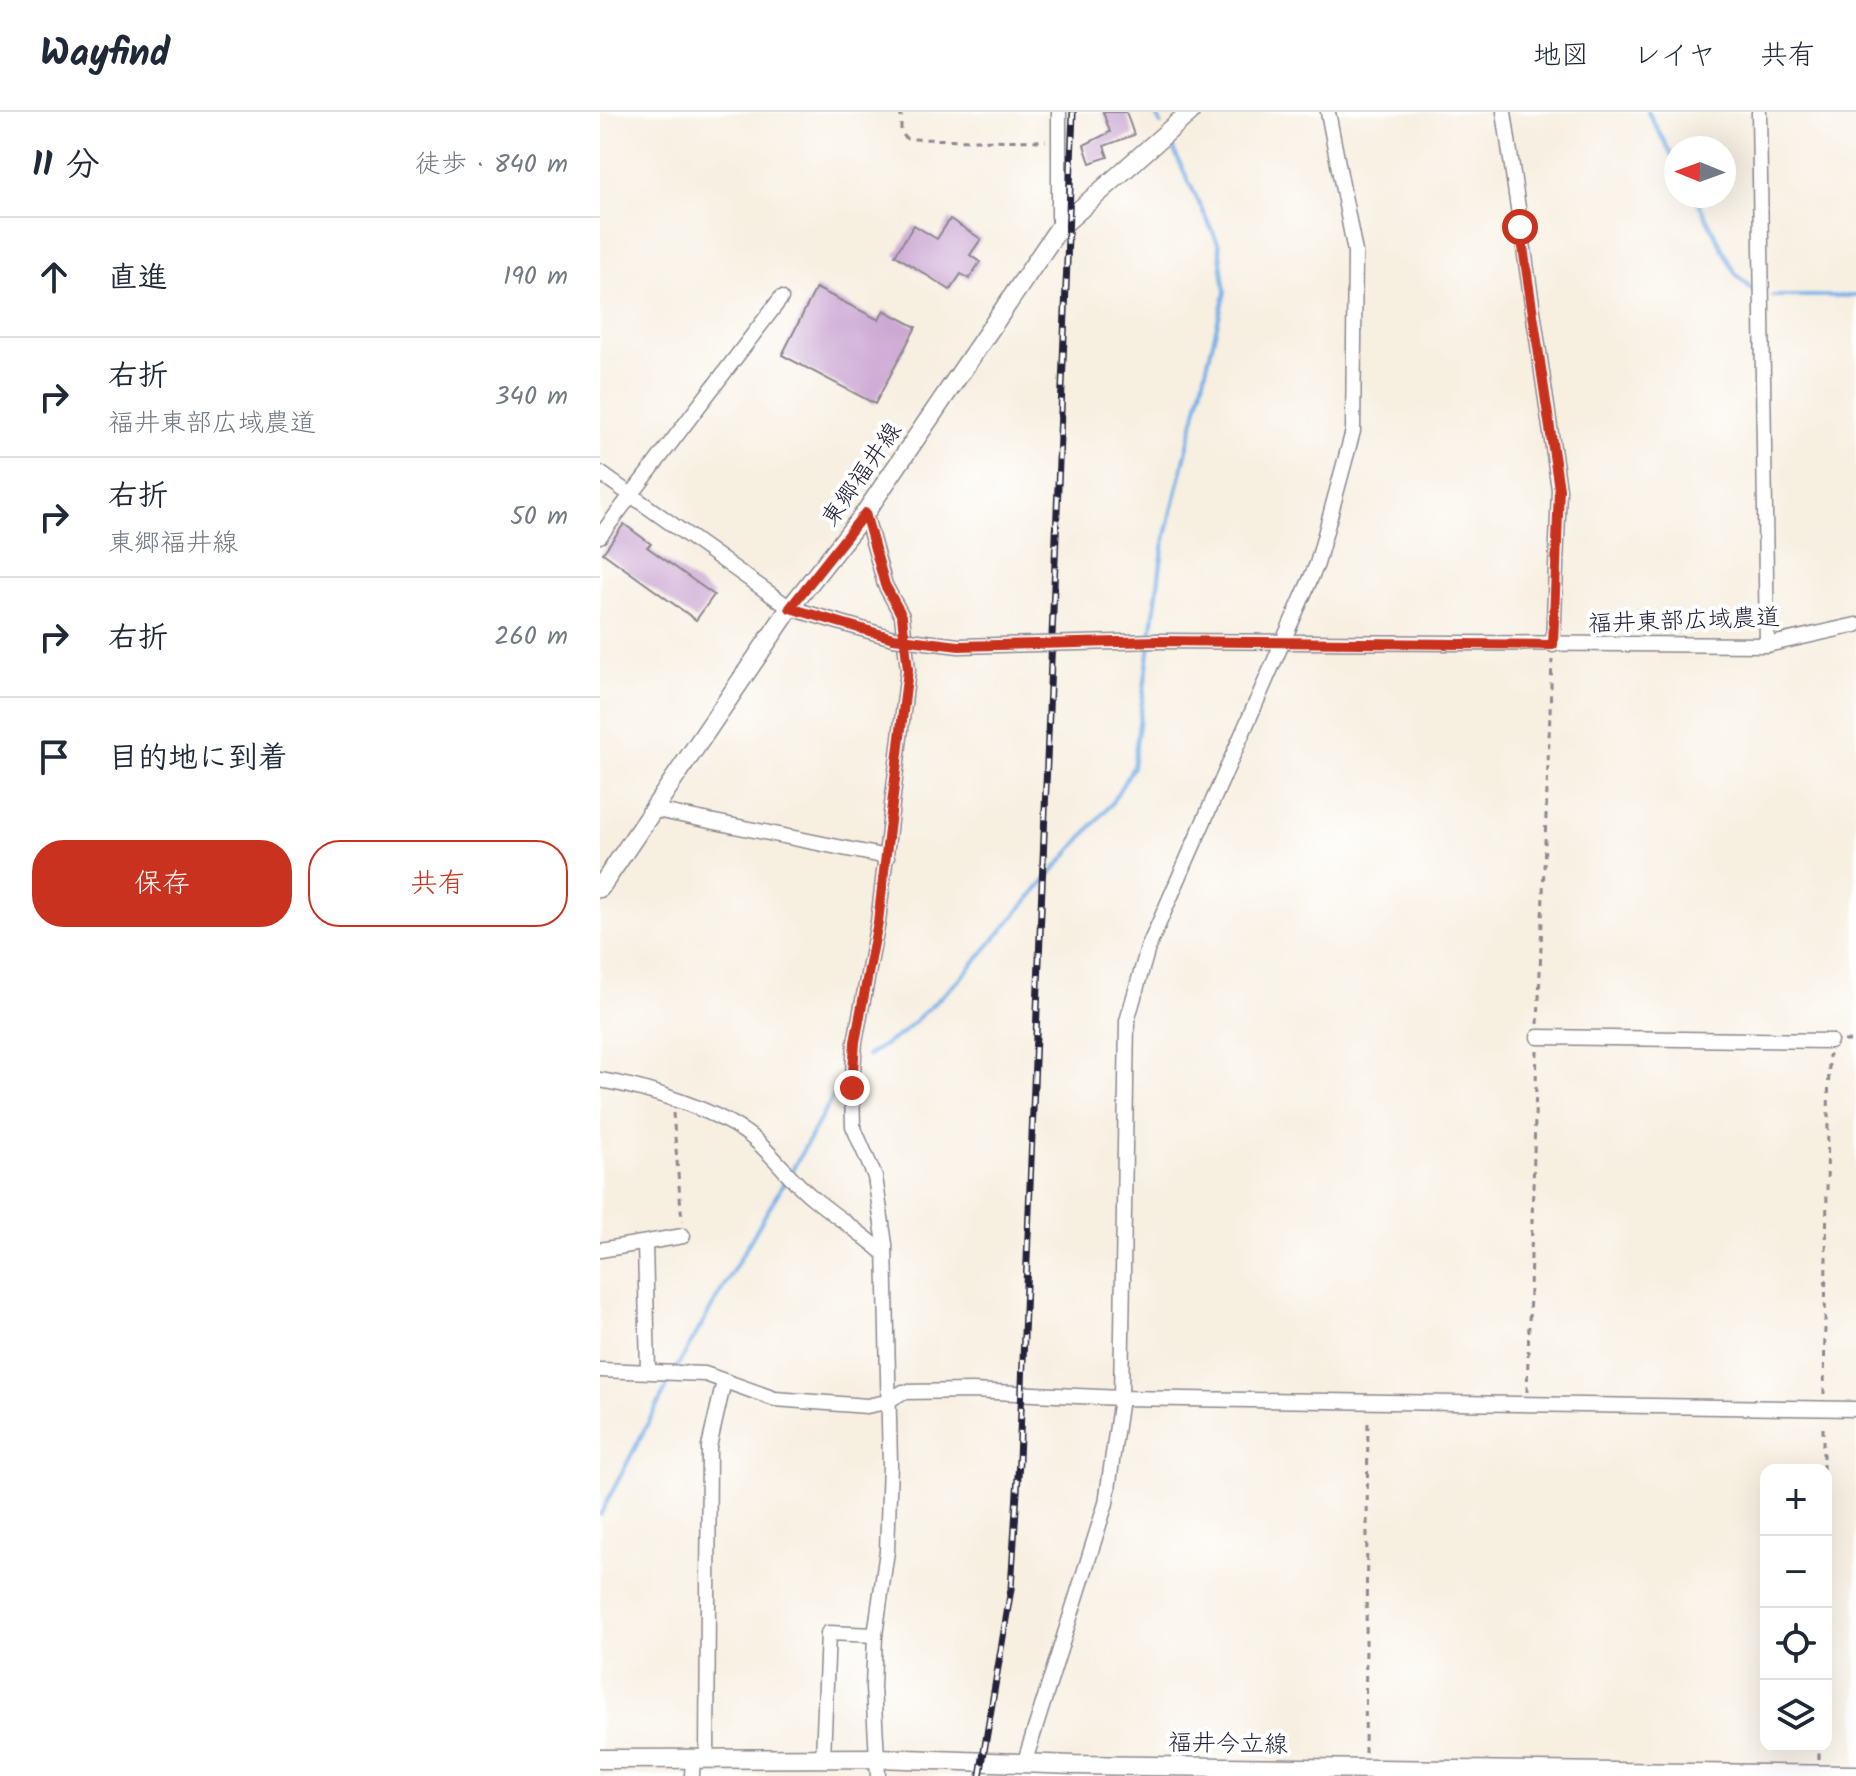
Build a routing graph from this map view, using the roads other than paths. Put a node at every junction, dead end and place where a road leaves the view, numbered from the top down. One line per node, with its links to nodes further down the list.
1 (1059, 112): 6 (street)
2 (1190, 112): 6 (main road, 東郷福井線)
3 (1328, 112): 14 (street)
4 (1504, 112): 15 (street)
5 (1759, 112): 16 (street)
6 (1059, 228): 10 (main road, 東郷福井線)
7 (781, 298): 9 (street)
8 (600, 473): 9 (street, 福井東部広域農道)
9 (631, 496): 11 (street); 12 (street, 福井東部広域農道)
10 (865, 513): 12 (main road, 東郷福井線); 18 (street)
11 (600, 536)
12 (790, 608): 14 (street, 福井東部広域農道, bridge); 17 (main road, 東郷福井線)
13 (1856, 625): 16 (street, 福井東部広域農道)
14 (1281, 643): 15 (street, 福井東部広域農道); 30 (street)
15 (1553, 645): 16 (street, 福井東部広域農道)
16 (1767, 645)
17 (656, 810): 18 (street); 19 (main road, 東郷福井線)
18 (887, 857): 26 (street)
19 (600, 888)
20 (1538, 1037): 21 (street)
21 (1830, 1041)
22 (600, 1080): 26 (street)
23 (683, 1236): 24 (street)
24 (645, 1243): 25 (street); 28 (street)
25 (600, 1250)
26 (885, 1254): 31 (street)
27 (600, 1370): 28 (street)
28 (648, 1371): 29 (street)
29 (724, 1381): 31 (street); 36 (street)
30 (1121, 1398): 31 (street); 32 (street); 38 (street)
31 (886, 1402): 33 (street)
32 (1856, 1409)
33 (875, 1635): 34 (street); 37 (street)
34 (823, 1757): 36 (main road, 福井今立線); 37 (main road, 福井今立線)
35 (600, 1759): 36 (main road, 福井今立線)
36 (697, 1763)
37 (878, 1767): 38 (main road, 福井今立線)
38 (1022, 1770): 39 (main road, 福井今立線)
39 (1365, 1772): 40 (main road, 福井今立線)
40 (1819, 1775): 41 (main road, 福井今立線)
41 (1856, 1775)

